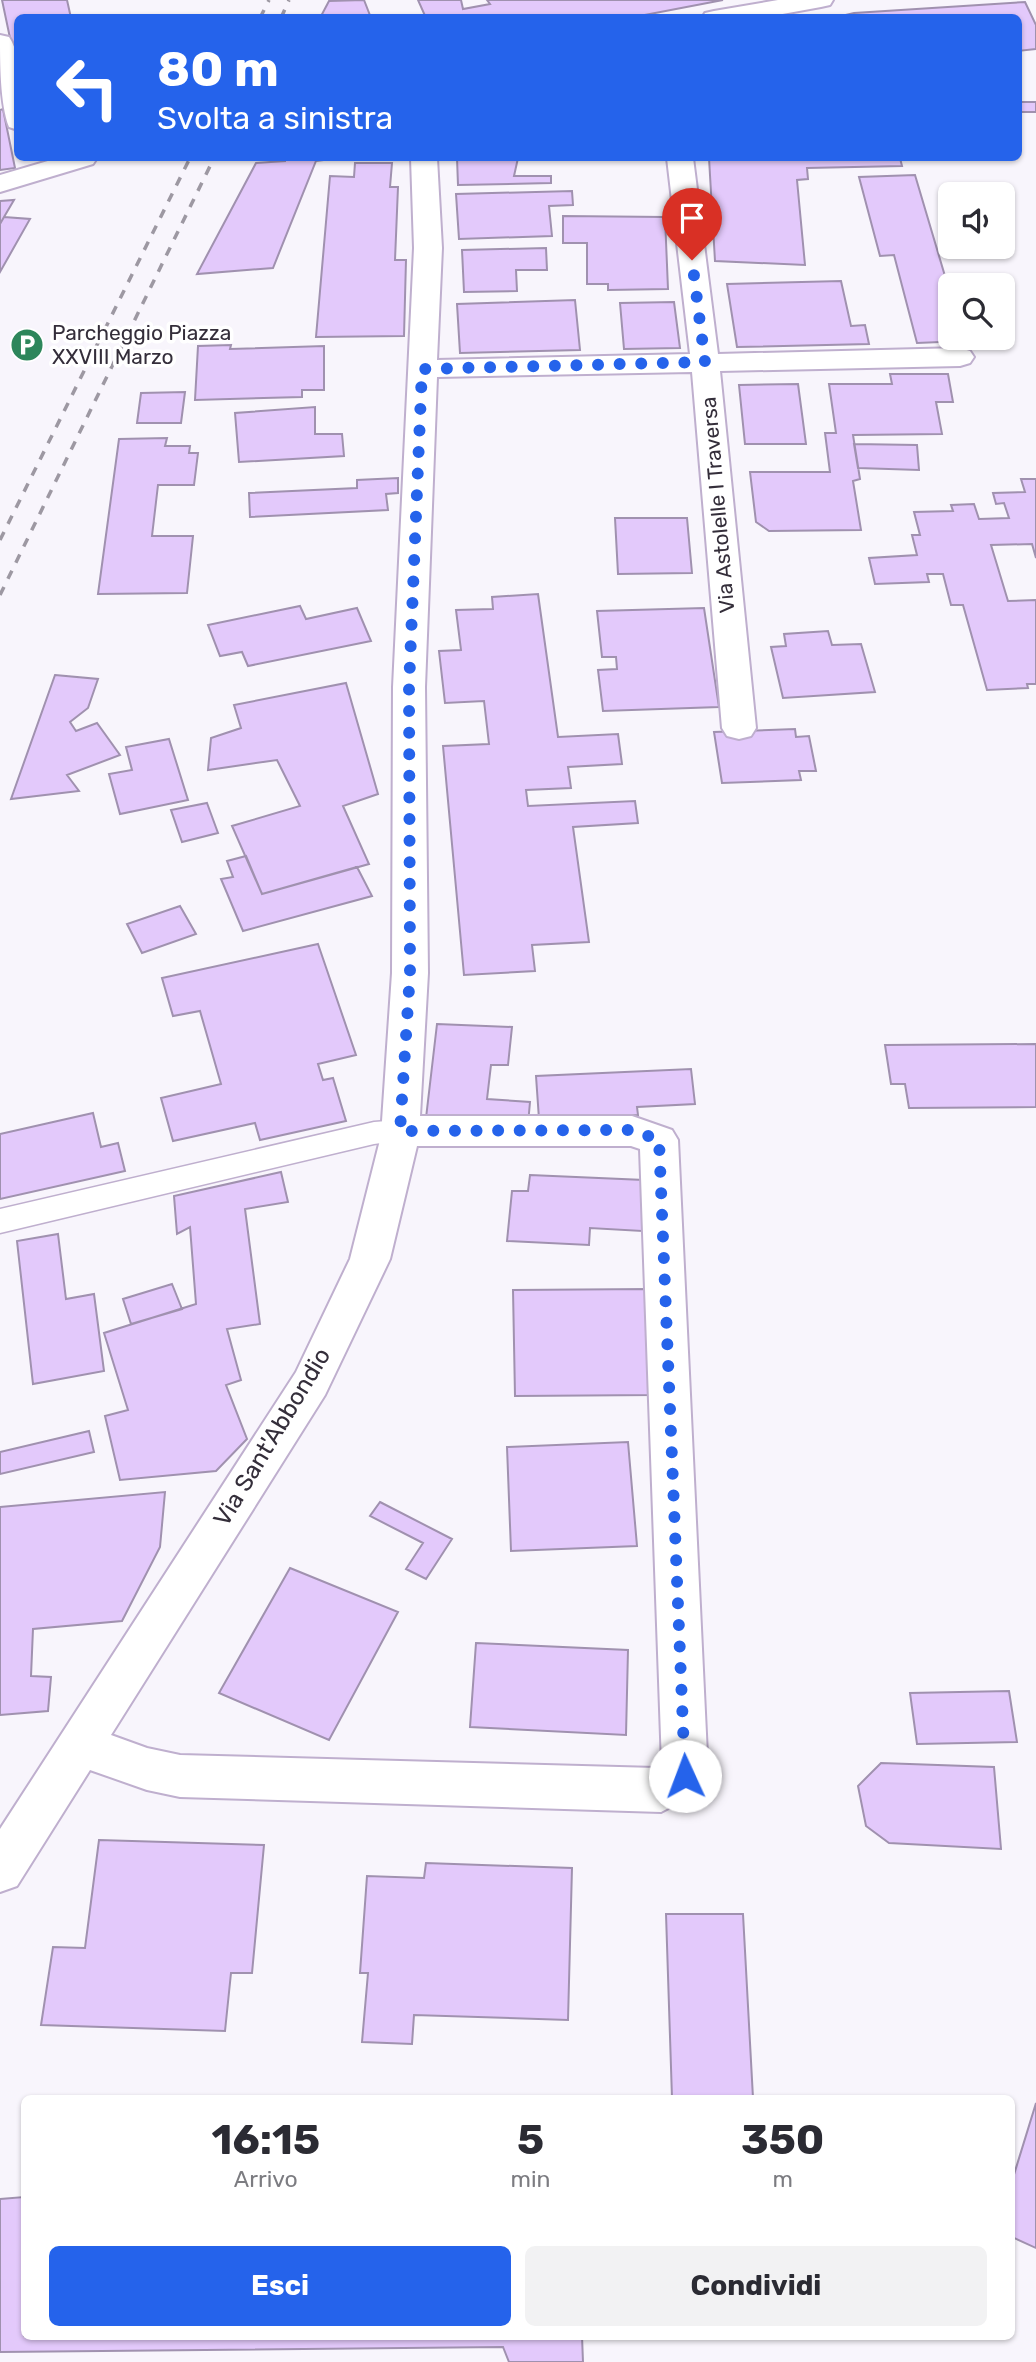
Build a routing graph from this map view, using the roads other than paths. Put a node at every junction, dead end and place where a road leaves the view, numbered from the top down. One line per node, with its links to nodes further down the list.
1 (821, 0): 2 (street)
2 (739, 14)
3 (0, 42): 4 (street)
4 (14, 104)
5 (63, 161): 8 (street)
6 (424, 161): 12 (street, Via Sant'Abbondio)
7 (680, 161): 11 (street, Via Astolelle I Traversa)
8 (27, 166): 9 (street)
9 (0, 184)
10 (960, 357): 11 (street)
11 (705, 362): 12 (street); 13 (street, Via Astolelle I Traversa)
12 (422, 369): 14 (street, Via Sant'Abbondio)
13 (739, 728)
14 (400, 1131): 15 (lane); 16 (street, Via Sant'Abbondio); 16 (street)
15 (0, 1221)
16 (79, 1745): 17 (street, Via Sant'Abbondio)
17 (0, 1870)

